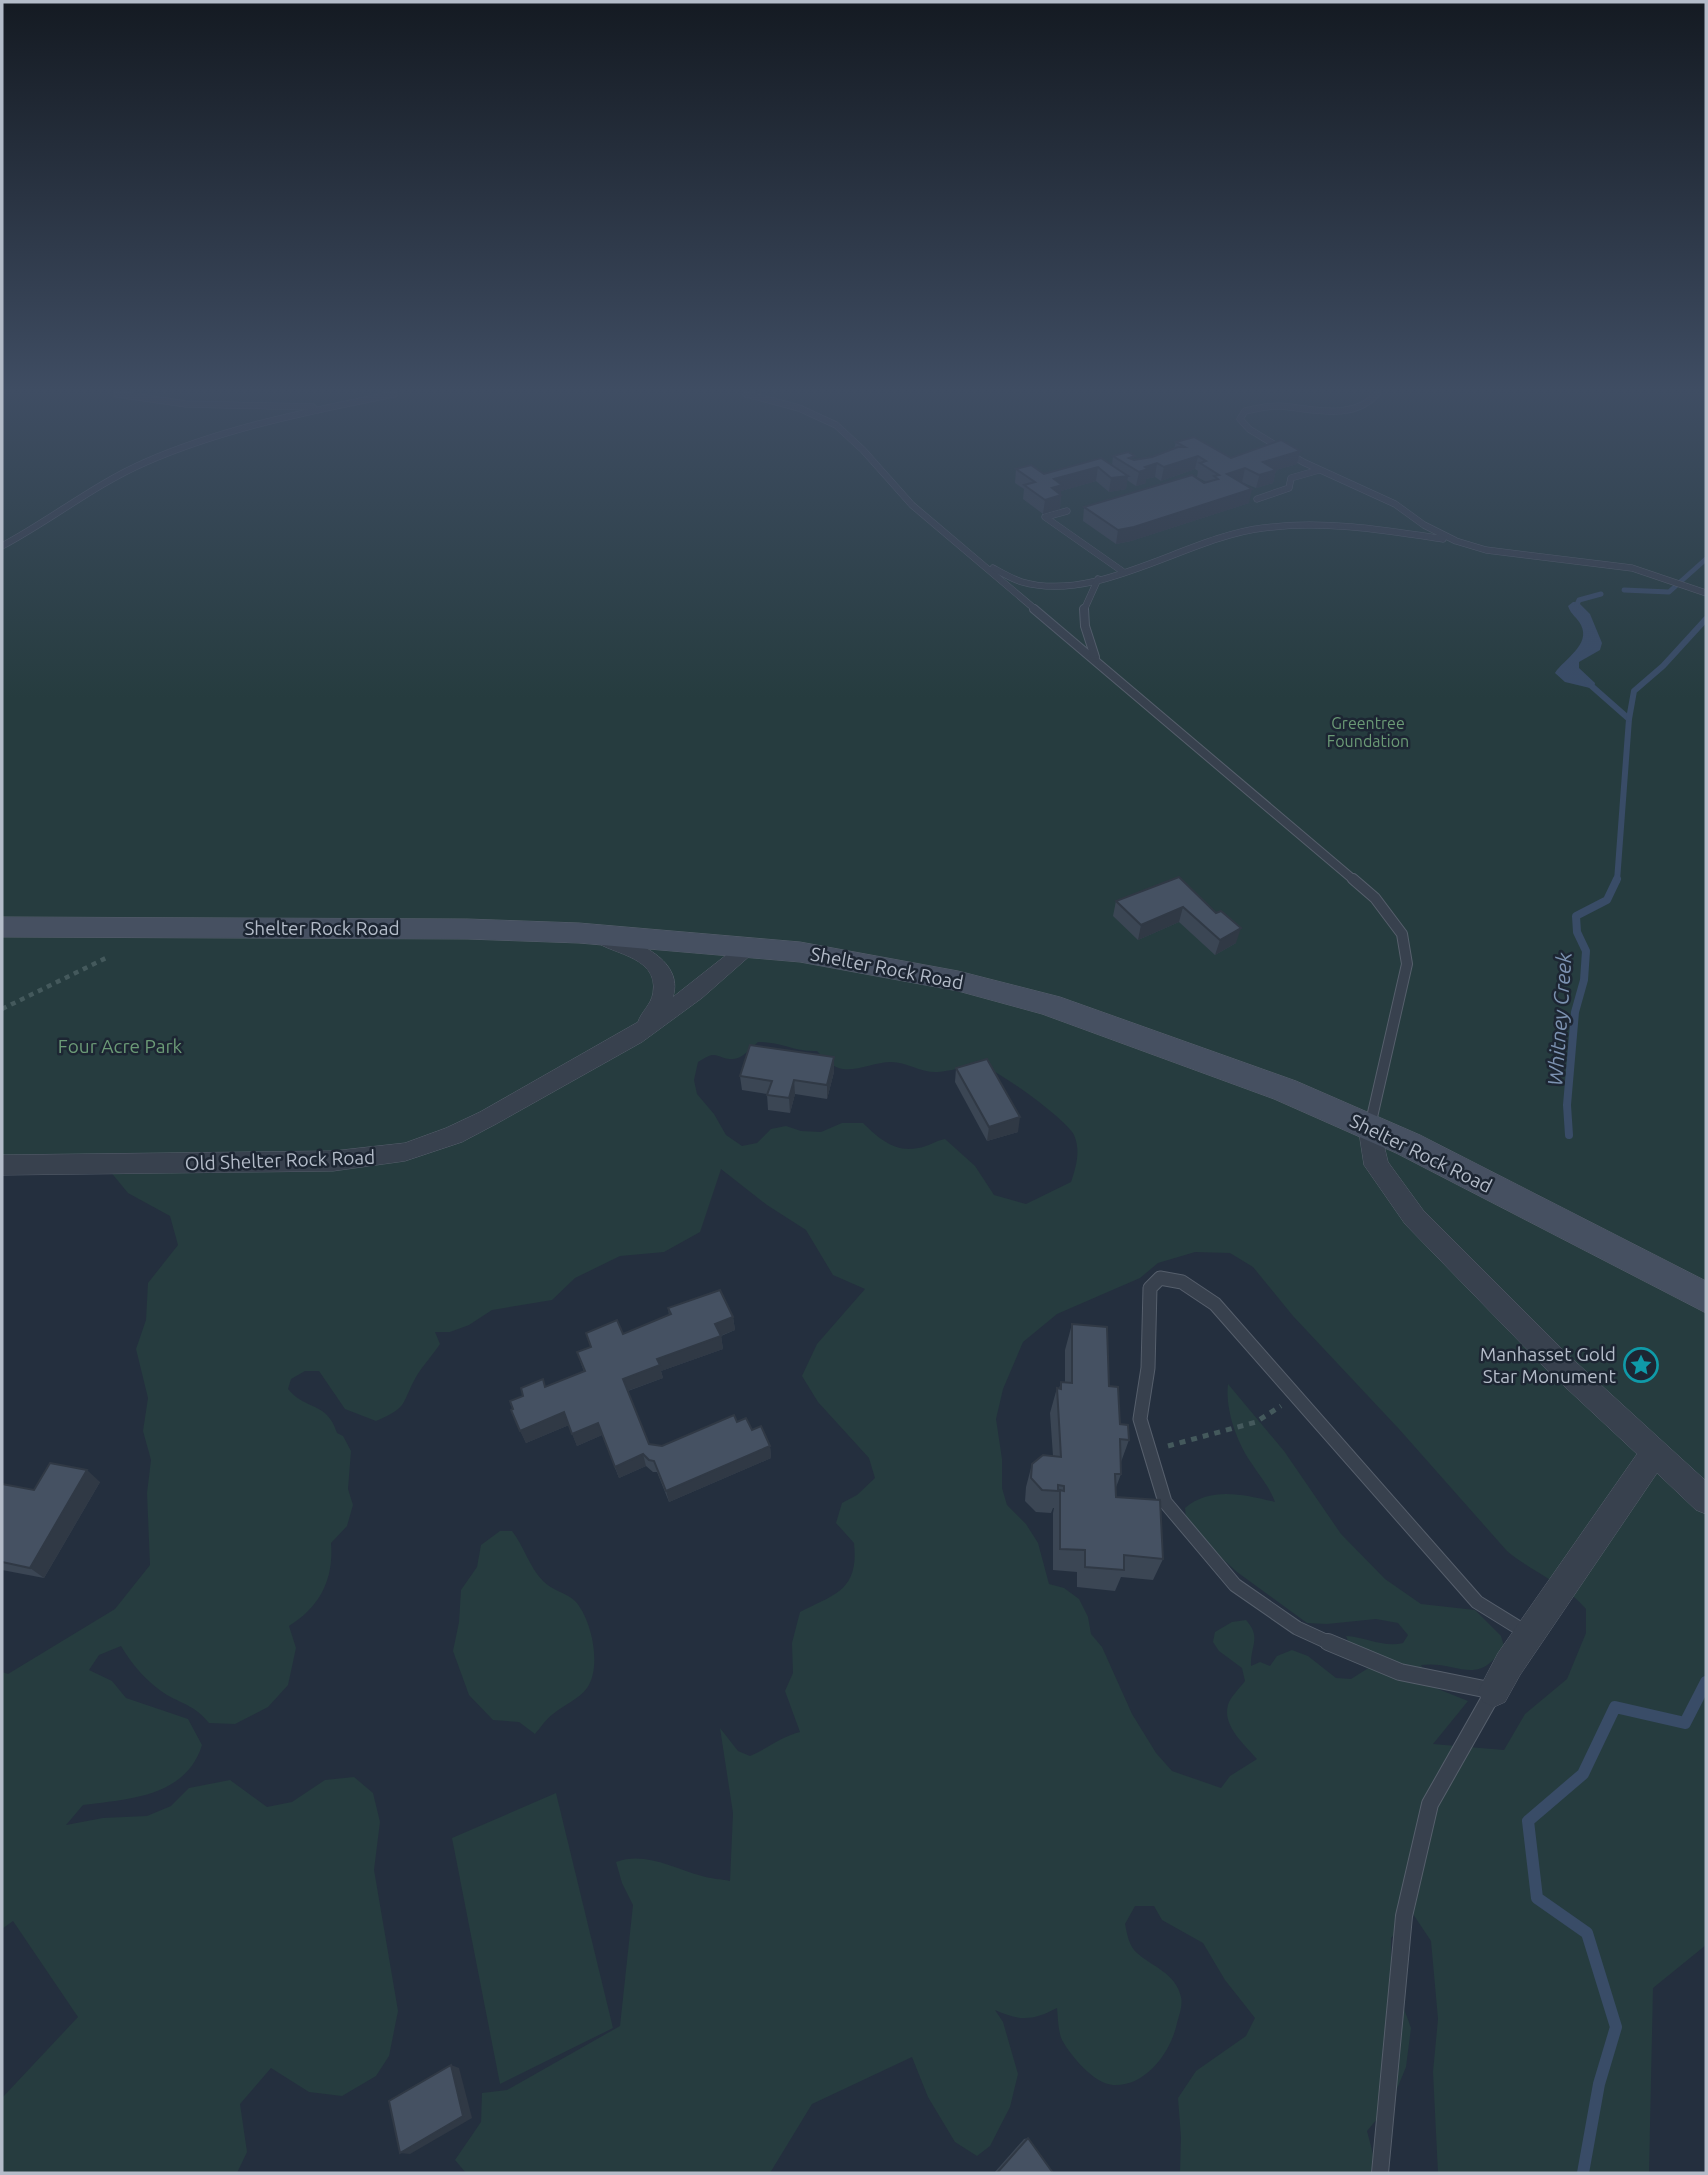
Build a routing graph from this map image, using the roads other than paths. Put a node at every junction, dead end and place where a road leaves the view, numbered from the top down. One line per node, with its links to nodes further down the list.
1 (89, 496): 8 (lane)
2 (903, 496): 9 (lane)
3 (1267, 496): 5 (lane)
4 (1376, 496): 7 (lane)
5 (1257, 499)
6 (1068, 510): 10 (lane)
7 (1456, 541): 10 (lane); 12 (lane)
8 (2, 546)
9 (978, 561): 11 (lane); 13 (lane)
10 (1122, 571): 11 (lane)
11 (1098, 579): 13 (lane)
12 (1706, 593)
13 (1097, 661): 18 (lane)
14 (2, 928): 15 (main road, Shelter Rock Road)
15 (579, 933): 16 (main road, Shelter Rock Road); 17 (street)
16 (751, 946): 17 (street, Old Shelter Rock Road); 18 (main road, Shelter Rock Road)
17 (634, 1036): 19 (street, Old Shelter Rock Road)
18 (1370, 1126): 20 (main road, Shelter Rock Road); 21 (street)
19 (2, 1166)
20 (1706, 1298)
21 (1654, 1453): 22 (street); 23 (street)
22 (1706, 1500)
23 (1530, 1634): 24 (street); 24 (lane)
24 (1494, 1691): 25 (lane)
25 (1380, 2173)

